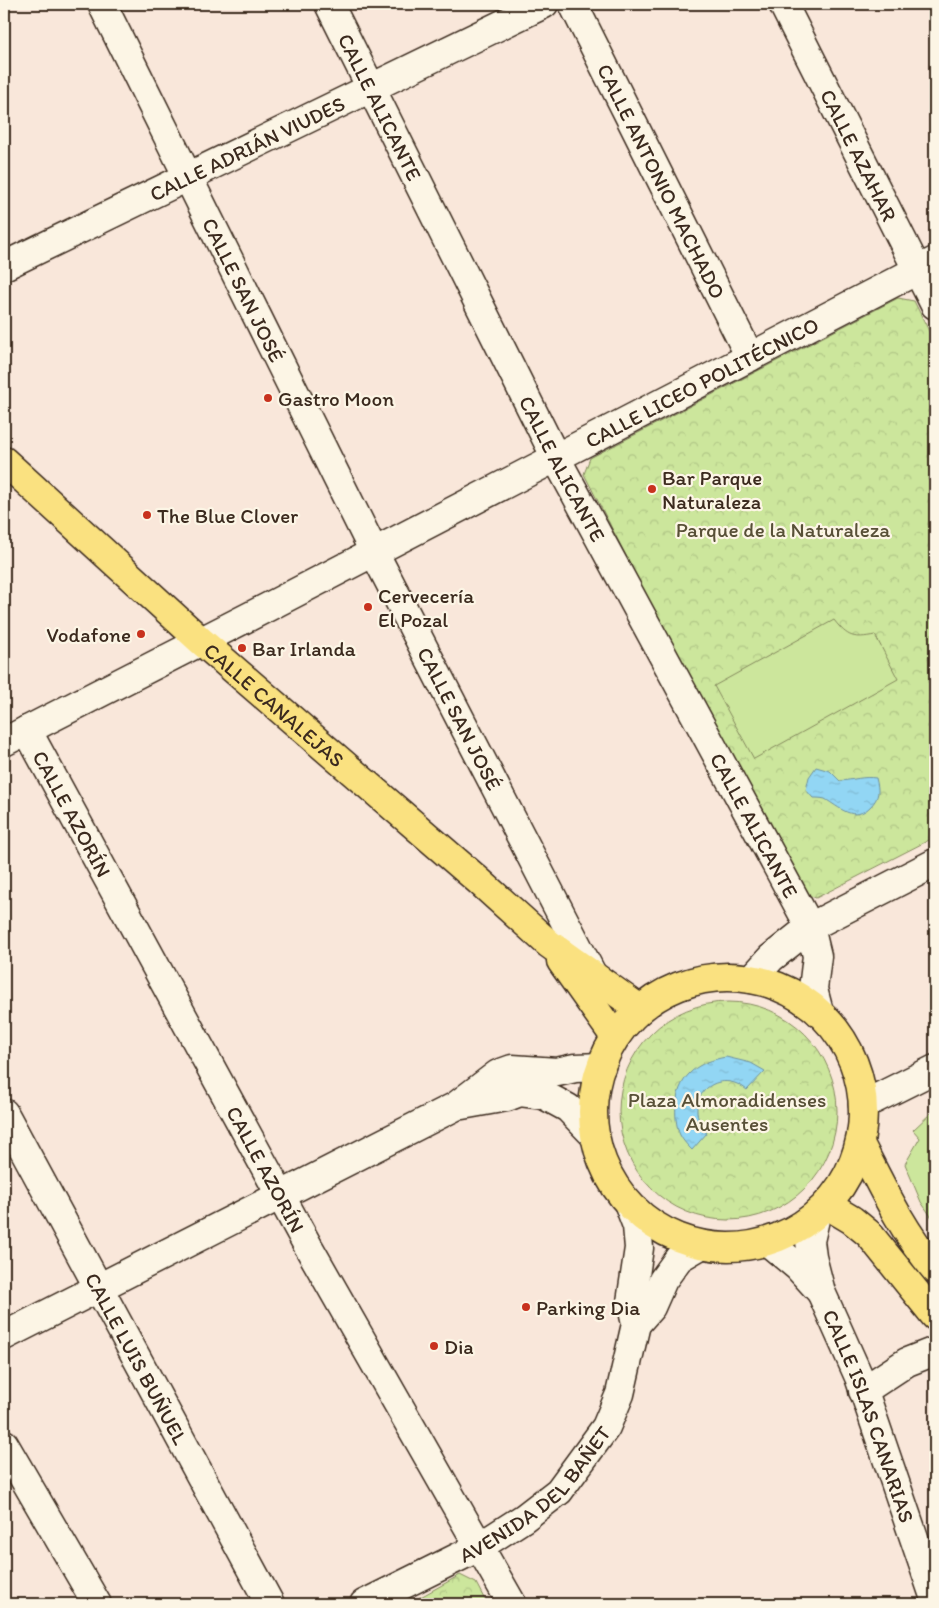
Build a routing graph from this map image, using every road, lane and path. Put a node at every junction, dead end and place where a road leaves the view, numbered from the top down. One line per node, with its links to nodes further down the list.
1 (102, 4): 7 (street, CALLE SAN JOSÉ)
2 (329, 4): 6 (street, CALLE ALICANTE)
3 (544, 4): 6 (street, CALLE ADRIÁN VIUDES)
4 (573, 4): 11 (street, CALLE ANTONIO MACHADO)
5 (783, 4): 9 (street, CALLE AZAHAR)
6 (371, 88): 7 (street, CALLE ADRIÁN VIUDES); 12 (street, CALLE ALICANTE)
7 (187, 176): 8 (street, CALLE ADRIÁN VIUDES); 14 (street, CALLE SAN JOSÉ)
8 (4, 266)
9 (926, 266): 10 (street, CALLE AZAHAR); 11 (street, CALLE LICEO POLITÉCNICO)
10 (935, 305)
11 (750, 357): 12 (street, CALLE LICEO POLITÉCNICO)
12 (556, 458): 14 (street, CALLE LICEO POLITÉCNICO); 18 (street, CALLE ALICANTE)
13 (4, 461): 15 (main road, CALLE CANALEJAS)
14 (374, 552): 15 (street, CALLE LICEO POLITÉCNICO); 20 (street, CALLE SAN JOSÉ)
15 (201, 641): 16 (street, CALLE LICEO POLITÉCNICO); 19 (main road, CALLE CANALEJAS)
16 (16, 736): 32 (street, CALLE AZORÍN)
17 (935, 863): 18 (street)
18 (810, 927): 21 (street); 23 (street, CALLE ALICANTE)
19 (549, 944): 20 (main road, CALLE CANALEJAS); 24 (main road, CALLE CANALEJAS)
20 (592, 974): 22 (main road, CALLE CANALEJAS)
21 (752, 979): 22 (main road); 23 (main road)
22 (640, 1010): 24 (main road)
23 (819, 1012): 27 (main road)
24 (615, 1038): 25 (main road)
25 (601, 1067): 28 (street); 30 (main road)
26 (935, 1069): 27 (street)
27 (863, 1105): 31 (main road)
28 (456, 1106): 30 (street); 32 (street)
29 (4, 1113): 38 (street, CALLE LUIS BUÑUEL)
30 (595, 1136): 33 (main road)
31 (860, 1144): 34 (main road); 37 (main road)
32 (281, 1195): 38 (street); 46 (street, CALLE AZORÍN)
33 (629, 1204): 36 (main road); 41 (street, AVENIDA DEL BAÑET)
34 (821, 1210): 35 (main road); 39 (street, CALLE ISLAS CANARIAS); 40 (main road)
35 (768, 1242): 36 (main road); 39 (street, CALLE ISLAS CANARIAS)
36 (701, 1245): 41 (street, AVENIDA DEL BAÑET)
37 (935, 1269)
38 (98, 1288): 42 (street); 49 (street, CALLE LUIS BUÑUEL)
39 (821, 1292): 44 (street, CALLE ISLAS CANARIAS)
40 (935, 1316)
41 (636, 1324): 46 (street, AVENIDA DEL BAÑET)
42 (4, 1336)
43 (935, 1351): 44 (street)
44 (863, 1390): 47 (street, CALLE ISLAS CANARIAS)
45 (4, 1444): 48 (street)
46 (479, 1547): 50 (street, AVENIDA DEL BAÑET); 51 (street, CALLE AZORÍN)
47 (935, 1599)
48 (97, 1604)
49 (270, 1604)
50 (364, 1604)
51 (512, 1604)

